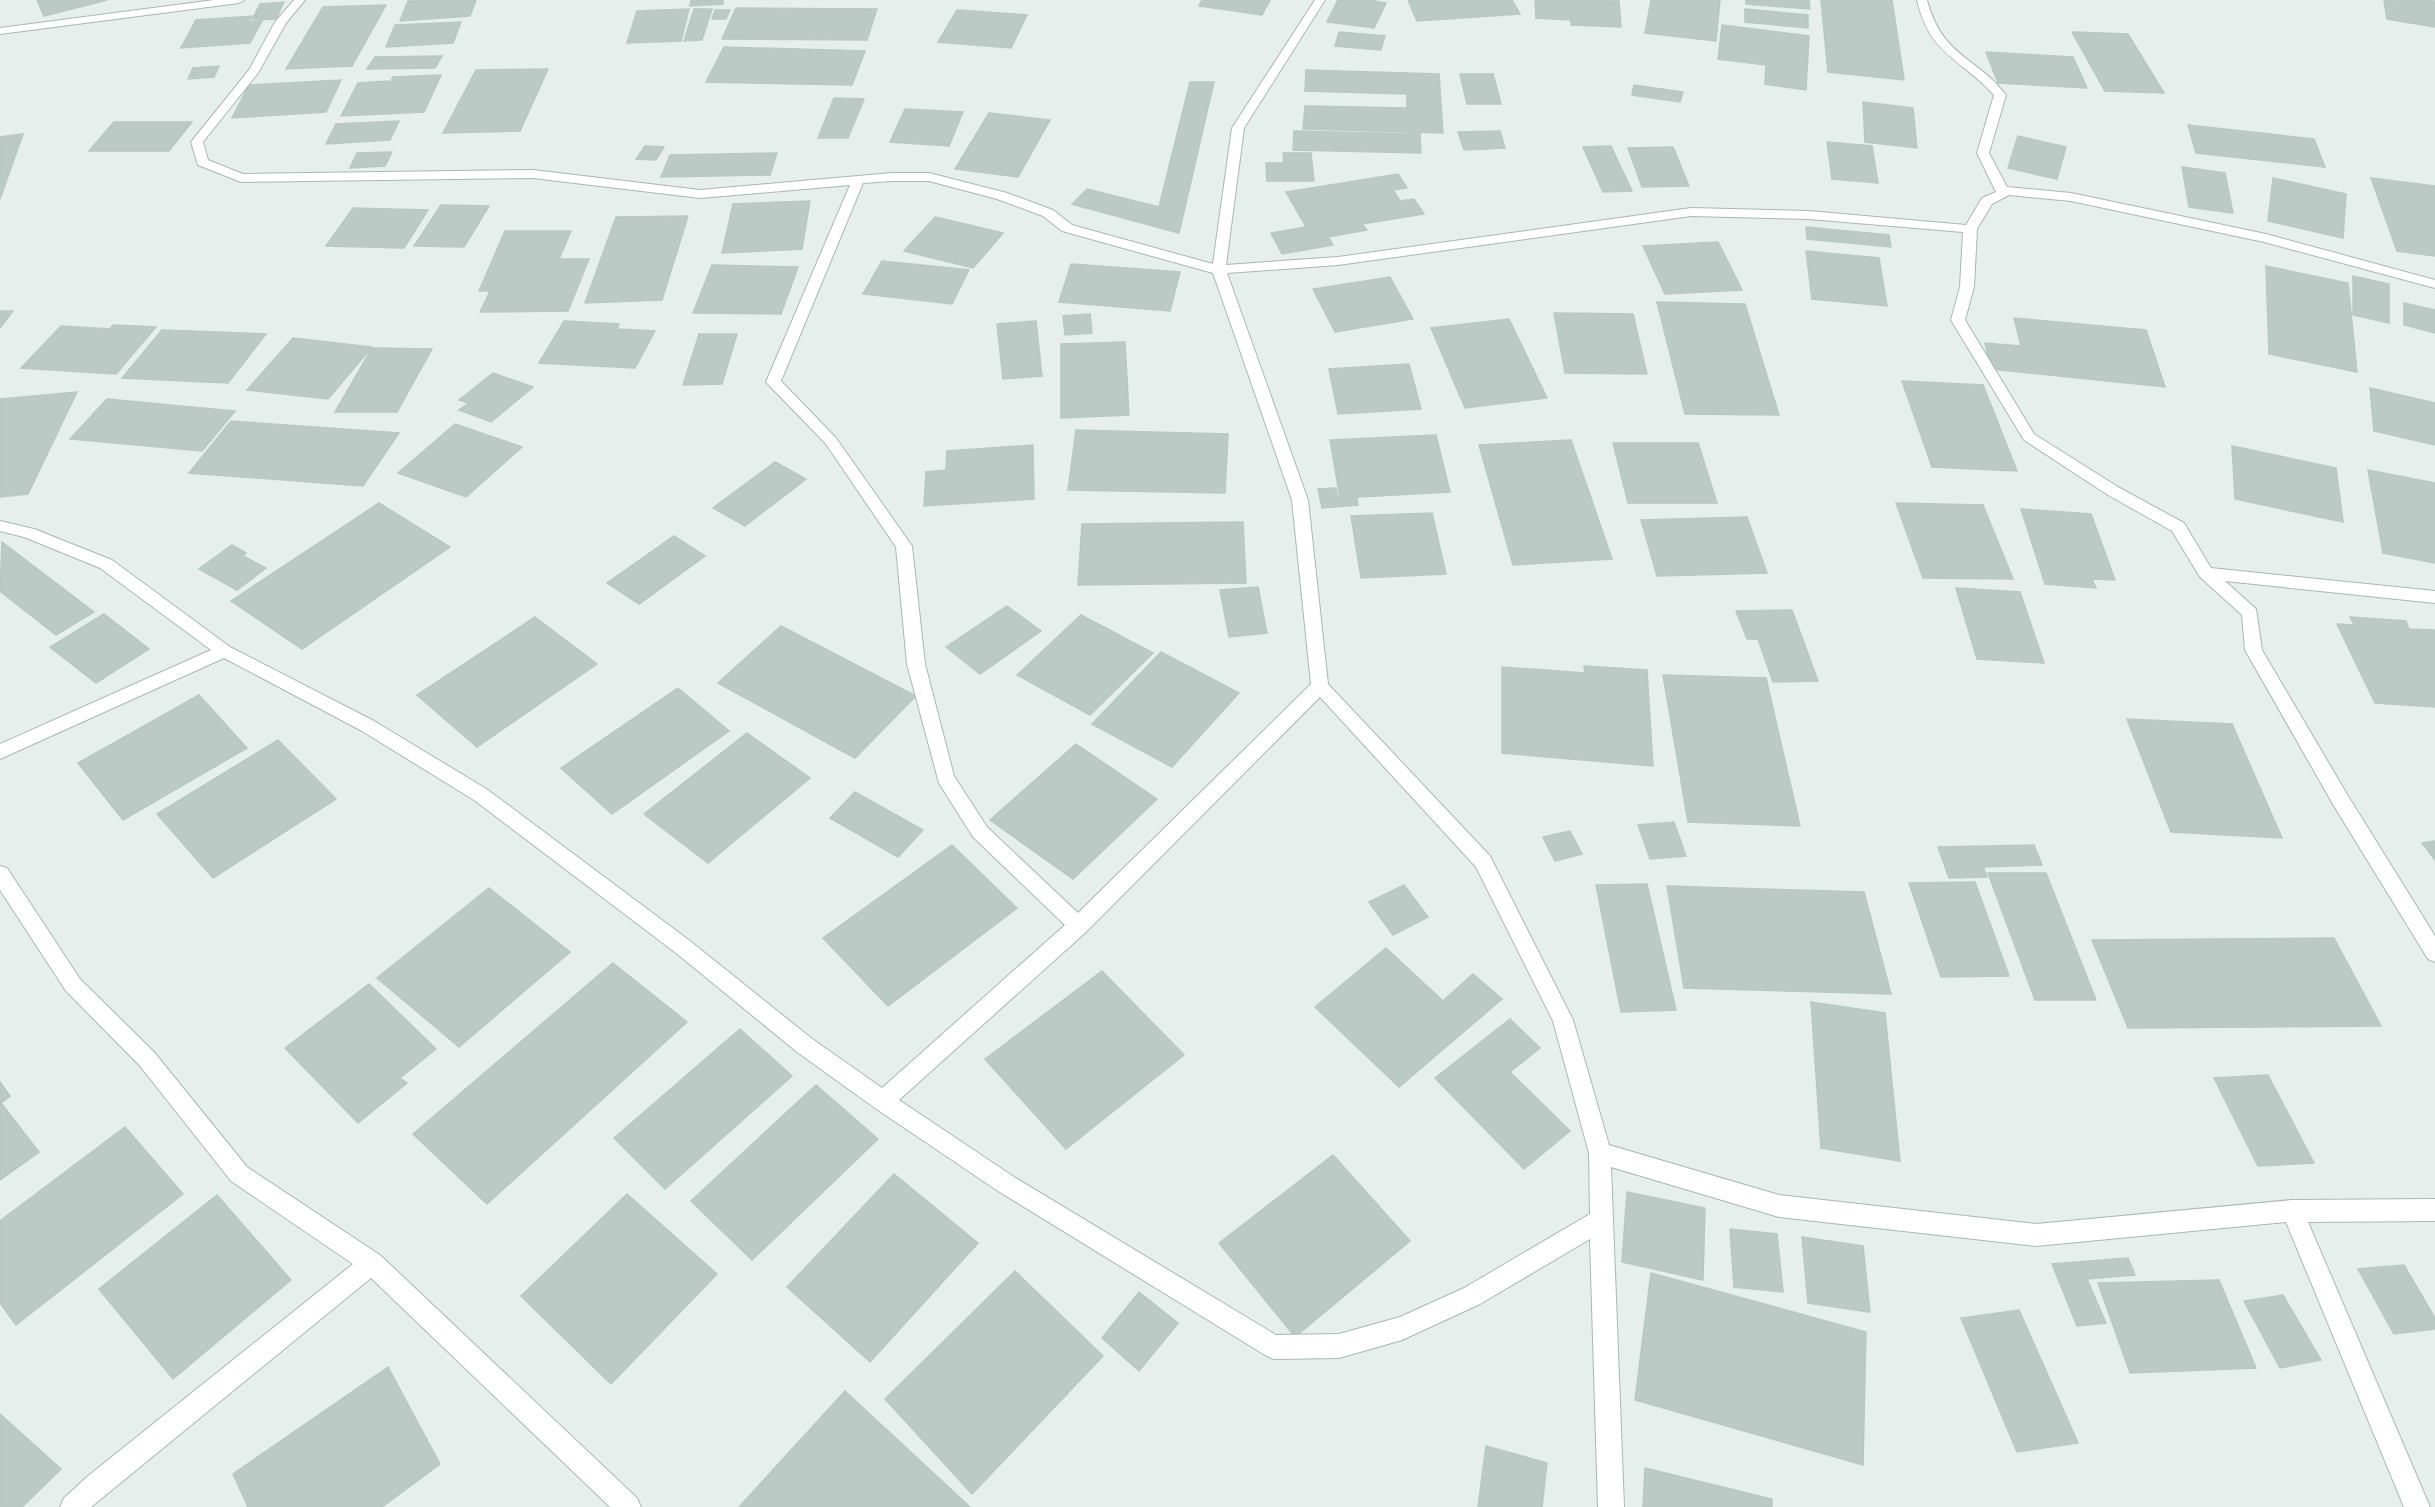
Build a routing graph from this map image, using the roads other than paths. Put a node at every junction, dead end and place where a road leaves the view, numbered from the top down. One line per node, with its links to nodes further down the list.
1 (240, 0): 5 (street)
2 (300, 0): 6 (street)
3 (1320, 0): 9 (street)
4 (1922, 0): 7 (street)
5 (0, 31)
6 (858, 180): 9 (street); 18 (street)
7 (2003, 193): 8 (street); 10 (street)
8 (1970, 229): 9 (street); 12 (street)
9 (1219, 270): 15 (street)
10 (2435, 284)
11 (0, 526): 14 (street)
12 (2206, 573): 13 (street); 19 (street)
13 (2435, 597)
14 (224, 651): 16 (street); 20 (street)
15 (1320, 686): 18 (street); 21 (street)
16 (0, 752)
17 (0, 874): 25 (street)
18 (1078, 926): 20 (street)
19 (2435, 953)
20 (883, 1101): 24 (street)
21 (1600, 1153): 23 (street); 24 (street)
22 (2435, 1210): 23 (street)
23 (2292, 1212): 29 (street)
24 (1601, 1220): 28 (street)
25 (372, 1263): 26 (street); 27 (street)
26 (73, 1507)
27 (628, 1507)
28 (1611, 1507)
29 (2417, 1507)

